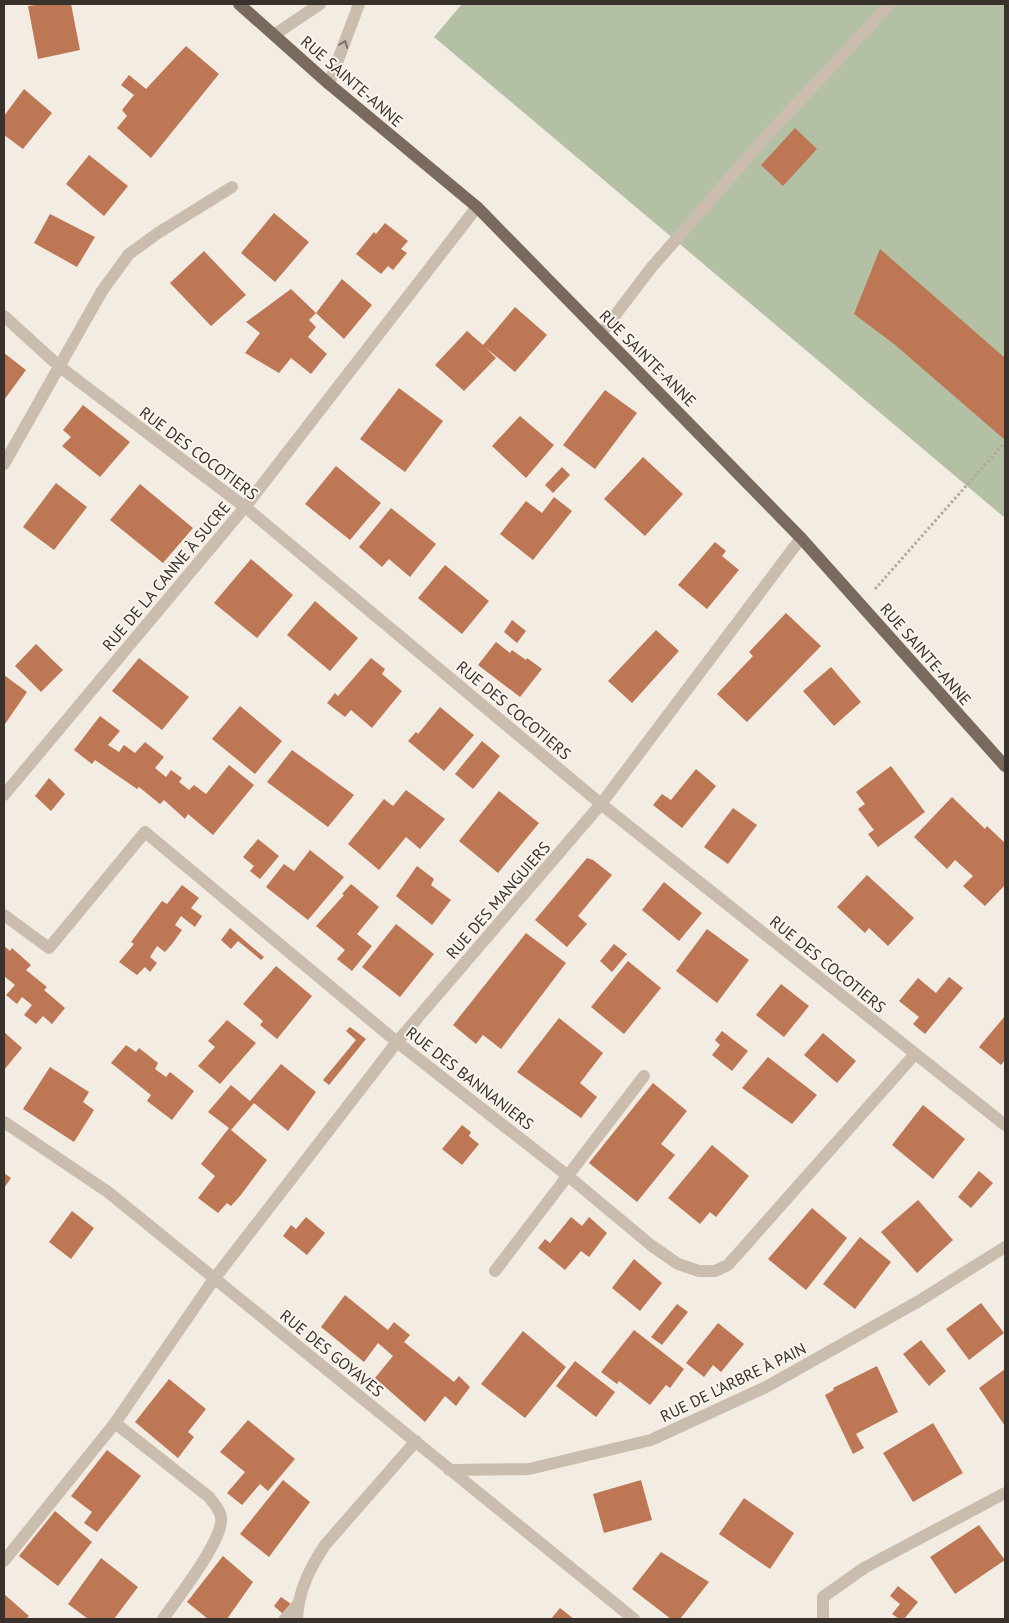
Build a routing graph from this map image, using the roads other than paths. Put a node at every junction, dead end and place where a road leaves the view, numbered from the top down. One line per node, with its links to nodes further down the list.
1 (239, 4): 5 (main road, RUE SAINTE-ANNE)
2 (320, 4): 5 (street)
3 (359, 4): 6 (street, one-way to 3)
4 (890, 4): 10 (street)
5 (274, 35): 6 (main road, RUE SAINTE-ANNE)
6 (329, 84): 8 (main road, RUE SAINTE-ANNE)
7 (232, 187): 11 (street)
8 (477, 207): 10 (main road, RUE SAINTE-ANNE); 13 (street, RUE DE LA CANNE À SUCRE)
9 (4, 316): 11 (street, RUE DES COCOTIERS)
10 (601, 334): 14 (main road, RUE SAINTE-ANNE)
11 (60, 366): 12 (street); 13 (street, RUE DES COCOTIERS)
12 (4, 464)
13 (245, 507): 16 (street, RUE DE LA CANNE À SUCRE); 17 (street, RUE DES COCOTIERS)
14 (801, 538): 15 (main road, RUE SAINTE-ANNE); 17 (street, RUE DES MANGUIERS)
15 (1005, 766)
16 (4, 795)
17 (601, 804): 19 (street, RUE DES MANGUIERS); 20 (street, RUE DES COCOTIERS)
18 (4, 915): 19 (street, RUE DES BANNANIERS)
19 (398, 1042): 24 (street, RUE DES BANNANIERS); 27 (street, RUE DES MANGUIERS)
20 (915, 1054): 23 (street, RUE DES COCOTIERS); 24 (street, RUE DES BANNANIERS)
21 (644, 1076): 24 (street)
22 (4, 1122): 27 (street, RUE DES GOYAVES)
23 (1005, 1125)
24 (568, 1176): 26 (street)
25 (1005, 1247): 30 (street, RUE DE L'ARBRE À PAIN)
26 (495, 1271)
27 (214, 1279): 28 (street, RUE DES MANGUIERS); 29 (street, RUE DES GOYAVES)
28 (115, 1423): 32 (street, RUE DES MANGUIERS); 34 (street)
29 (416, 1441): 30 (street, RUE DES GOYAVES); 33 (street)
30 (449, 1470): 37 (street, RUE DES GOYAVES)
31 (1005, 1493): 38 (street)
32 (4, 1561)
33 (298, 1604): 35 (street); 36 (street)
34 (163, 1619)
35 (285, 1619)
36 (297, 1619)
37 (634, 1619)
38 (823, 1619)

